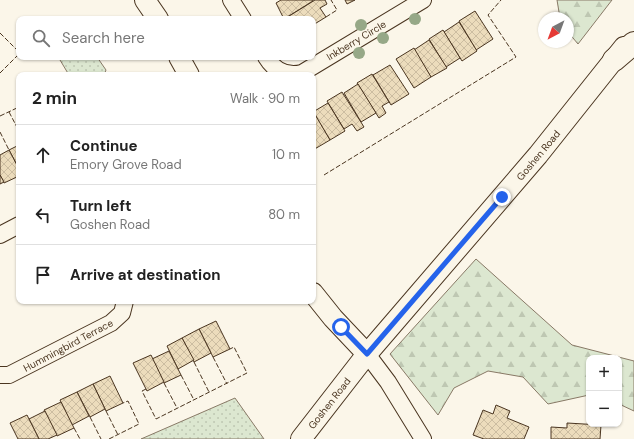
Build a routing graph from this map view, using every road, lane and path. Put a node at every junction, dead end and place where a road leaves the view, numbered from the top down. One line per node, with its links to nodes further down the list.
1 (145, 0): 4 (street)
2 (231, 0): 5 (street)
3 (423, 0): 13 (street, Inkberry Circle)
4 (156, 16)
5 (241, 16)
6 (634, 34): 10 (street, Goshen Road)
7 (634, 43): 10 (main road)
8 (181, 60): 11 (street)
9 (268, 60): 12 (street, Inkberry Circle)
10 (614, 60): 18 (street, Goshen Road)
11 (187, 72)
12 (283, 72)
13 (300, 72)
14 (16, 227): 15 (street)
15 (0, 235)
16 (316, 296): 18 (street)
17 (124, 304): 19 (street, Hummingbird Terrace)
18 (367, 354): 20 (street, Goshen Road); 21 (street)
19 (0, 375)
20 (301, 439)
21 (423, 439)

